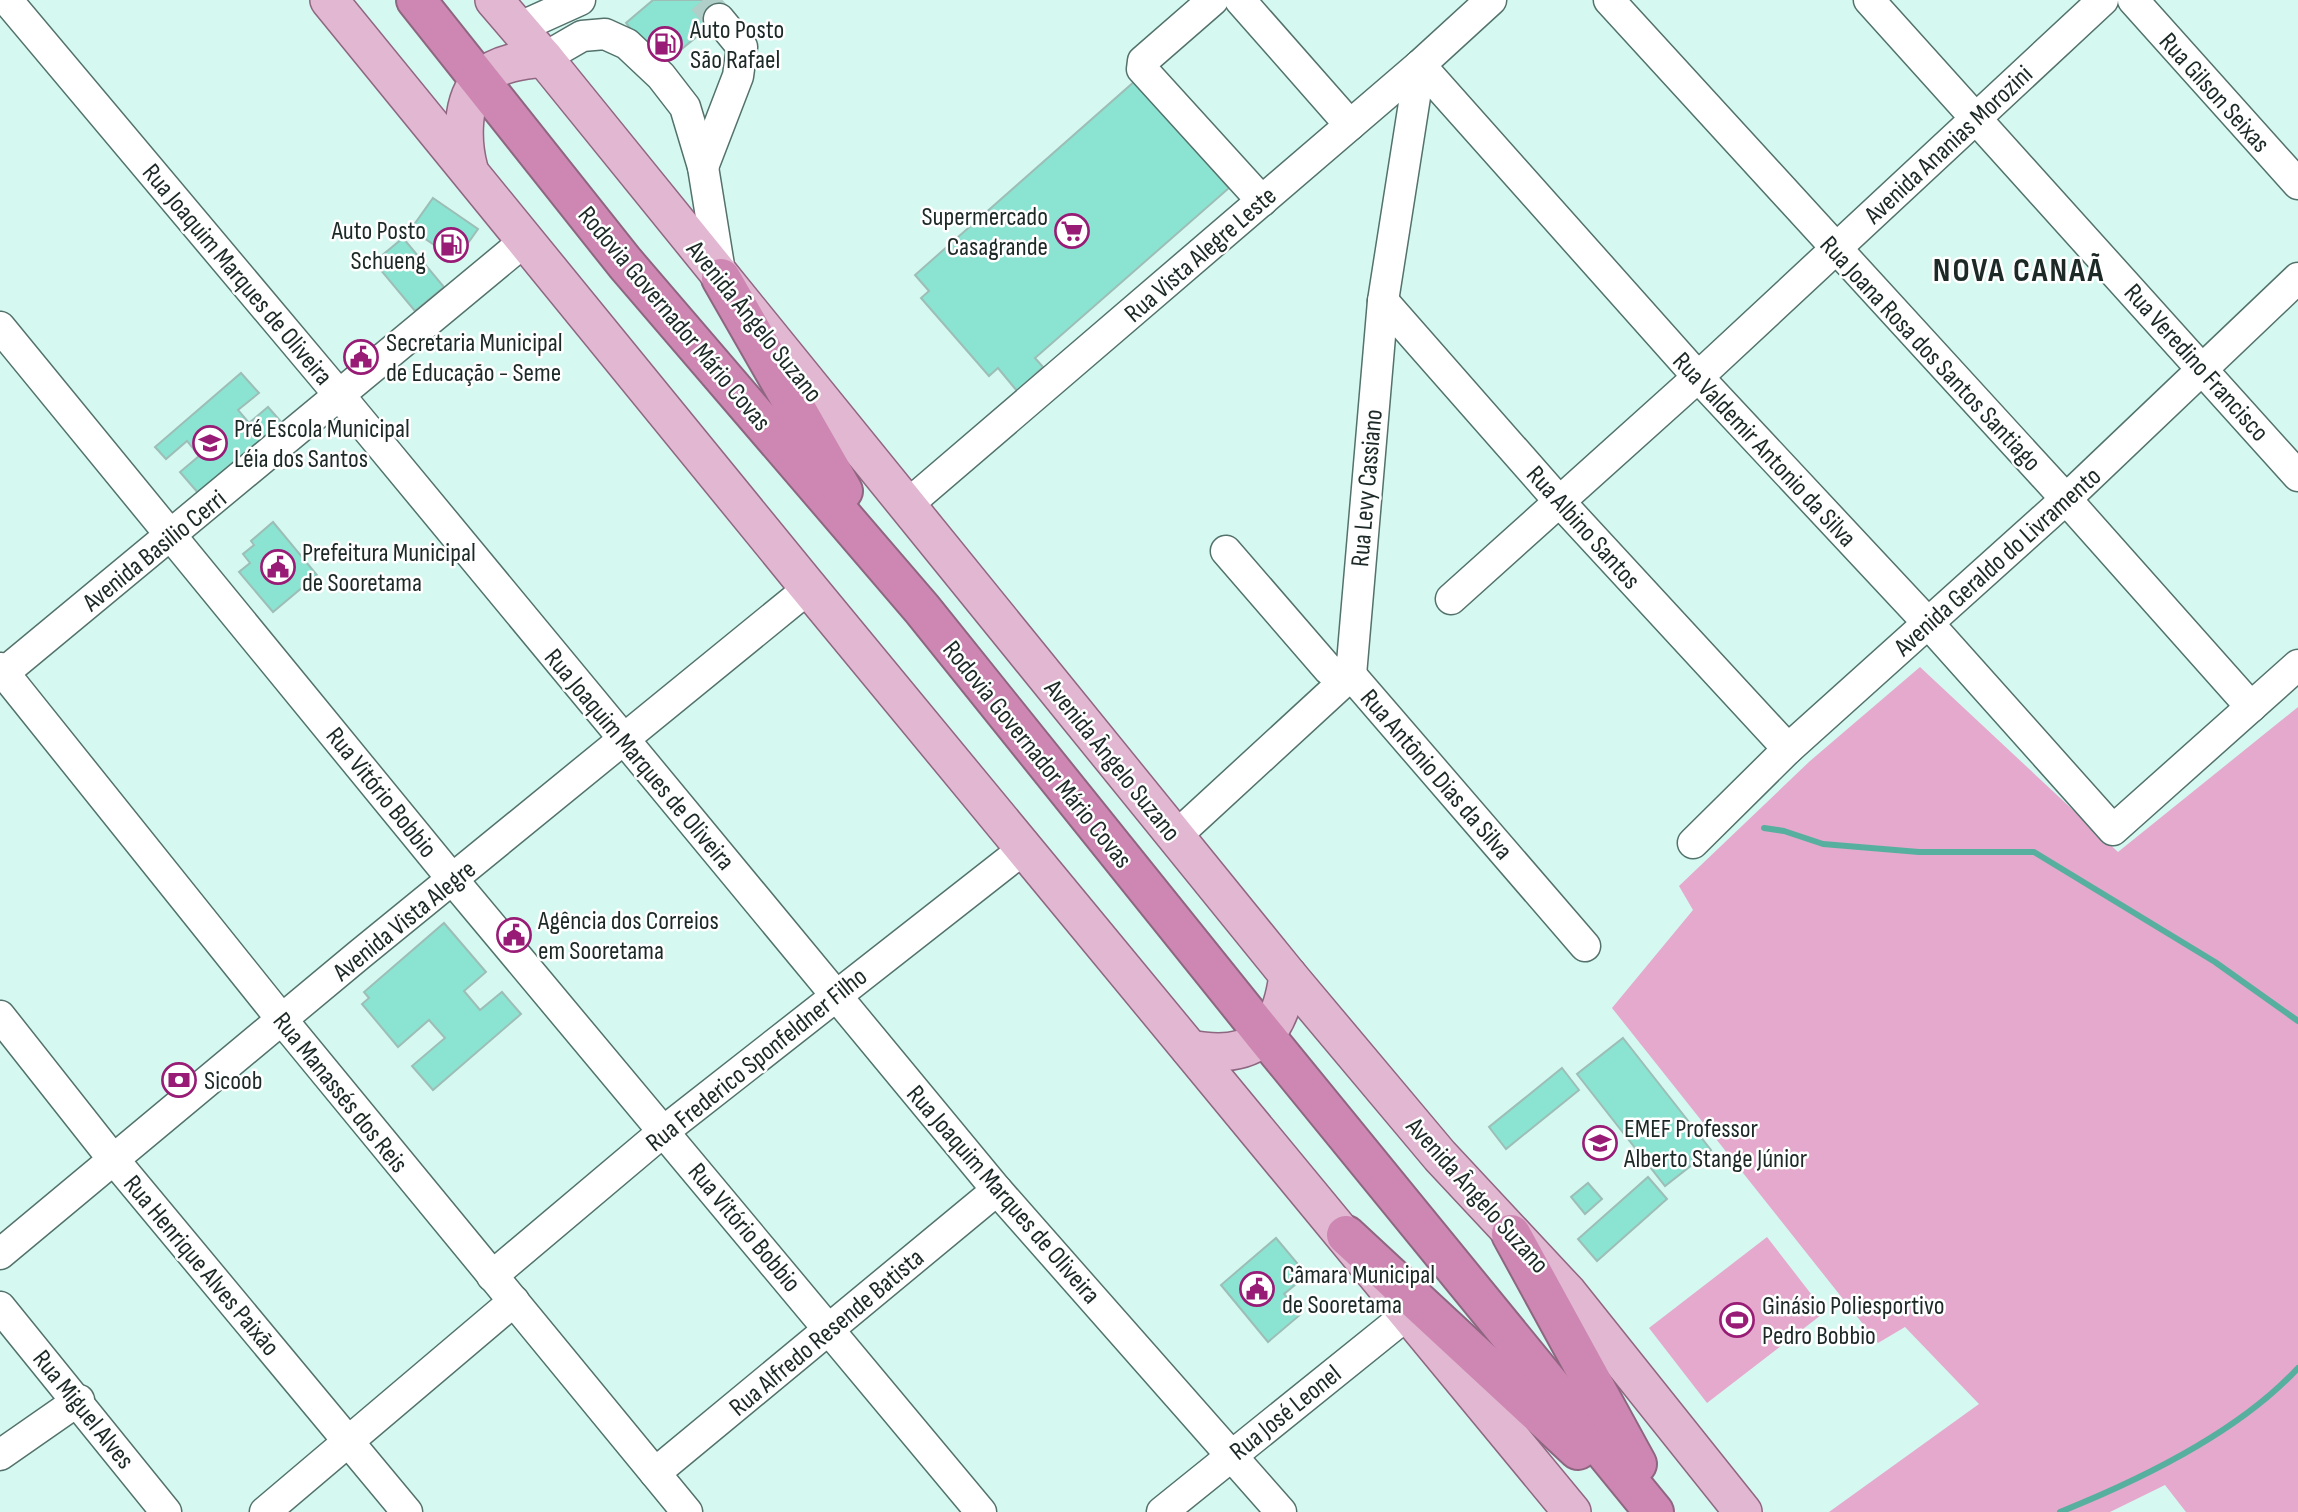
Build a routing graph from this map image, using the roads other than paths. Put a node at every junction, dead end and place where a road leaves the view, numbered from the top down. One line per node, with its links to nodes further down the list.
1 (7, 0): 32 (street, Rua Joaquim Marques de Oliveira)
2 (329, 0): 21 (main road)
3 (416, 0): 17 (highway, Rodovia Governador Mário Covas)
4 (494, 0): 14 (main road, Avenida Ângelo Suzano)
5 (580, 0): 14 (street)
6 (1213, 0): 23 (street)
7 (1240, 0): 19 (street)
8 (1491, 0): 16 (street, Rua Vista Alegre Leste)
9 (1609, 0): 25 (street, Rua Joana Rosa dos Santos Santiago)
10 (1869, 0): 18 (street, Rua Veredino Francisco)
11 (2103, 0): 18 (street, Avenida Ananias Morozini)
12 (2133, 0): 22 (street, Rua Gilson Seixas)
13 (719, 19): 20 (street)
14 (518, 28): 15 (main road, Avenida Ângelo Suzano)
15 (544, 58): 17 (main road); 20 (street); 26 (main road, Avenida Ângelo Suzano)
16 (1420, 65): 19 (street, Rua Vista Alegre Leste); 28 (street, Rua Levy Cassiano); 31 (street, Rua Valdemir Antonio da Silva)
17 (481, 79): 21 (main road); 41 (highway, Rodovia Governador Mário Covas)
18 (1976, 118): 25 (street, Avenida Ananias Morozini); 30 (street, Rua Veredino Francisco)
19 (1350, 125): 23 (street, Rua Vista Alegre Leste)
20 (703, 167): 26 (street)
21 (469, 169): 24 (main road)
22 (2298, 184)
23 (1262, 201): 36 (street, Rua Vista Alegre Leste)
24 (526, 240): 32 (street, Avenida Basilio Cerri); 39 (main road)
25 (1835, 250): 31 (street, Avenida Ananias Morozini); 34 (street, Rua Joana Rosa dos Santos Santiago)
26 (721, 278): 36 (main road, Avenida Ângelo Suzano); 41 (highway)
27 (2298, 278): 30 (street, Avenida Geraldo do Livramento)
28 (1383, 301): 35 (street, Rua Albino Santos); 45 (street, Rua Levy Cassiano)
29 (0, 327): 37 (street, Rua Vitório Bobbio)
30 (2204, 370): 33 (street, Rua Veredino Francisco); 34 (street, Avenida Geraldo do Livramento)
31 (1698, 377): 35 (street, Avenida Ananias Morozini); 42 (street, Rua Valdemir Antonio da Silva)
32 (340, 396): 37 (street, Avenida Basilio Cerri); 47 (street, Rua Joaquim Marques de Oliveira)
33 (2298, 476)
34 (2066, 499): 42 (street, Avenida Geraldo do Livramento); 46 (street, Rua Joana Rosa dos Santos Santiago)
35 (1558, 500): 40 (street, Avenida Ananias Morozini); 48 (street, Rua Albino Santos)
36 (905, 506): 49 (main road, Avenida Ângelo Suzano)
37 (173, 534): 44 (street, Avenida Basilio Cerri); 52 (street, Rua Vitório Bobbio)
38 (1226, 551): 45 (street, Rua Antônio Dias da Silva)
39 (809, 588): 47 (street, Avenida Vista Alegre); 51 (main road)
40 (1451, 599)
41 (922, 609): 58 (highway, Rodovia Governador Mário Covas)
42 (1928, 623): 46 (street, Rua Valdemir Antonio da Silva); 48 (street, Avenida Geraldo do Livramento)
43 (2298, 665): 46 (street)
44 (1, 673): 57 (street, Rua Manassés dos Reis)
45 (1351, 675): 49 (street); 53 (street, Rua Antônio Dias da Silva)
46 (2251, 707)
47 (625, 741): 52 (street, Avenida Vista Alegre); 55 (street, Rua Joaquim Marques de Oliveira)
48 (1788, 749): 50 (street, Avenida Geraldo do Livramento)
49 (1175, 836): 54 (main road, Avenida Ângelo Suzano)
50 (1693, 843)
51 (1025, 848): 55 (street, Rua Frederico Sponfeldner Filho); 59 (main road)
52 (453, 880): 57 (street, Avenida Vista Alegre); 60 (street, Rua Vitório Bobbio)
53 (1585, 946)
54 (1288, 975): 58 (main road); 63 (main road, Avenida Ângelo Suzano)
55 (835, 995): 60 (street, Rua Frederico Sponfeldner Filho); 62 (street, Rua Joaquim Marques de Oliveira)
56 (0, 1016): 61 (street, Rua Henrique Alves Paixão)
57 (282, 1020): 61 (street, Avenida Vista Alegre); 66 (street, Rua Manassés dos Reis)
58 (1266, 1037): 59 (main road); 85 (highway, Rodovia Governador Mário Covas)
59 (1189, 1049): 64 (main road)
60 (664, 1131): 66 (street, Rua Frederico Sponfeldner Filho); 70 (street, Rua Vitório Bobbio)
61 (114, 1160): 65 (street, Avenida Vista Alegre); 72 (street, Rua Henrique Alves Paixão)
62 (997, 1190): 70 (street, Rua Alfredo Resende Batista); 73 (street, Rua Joaquim Marques de Oliveira)
63 (1511, 1234): 86 (highway); 87 (main road, Avenida Ângelo Suzano)
64 (1346, 1235): 69 (main road); 84 (highway)
65 (0, 1254)
66 (492, 1276): 67 (street, Rua Manassés dos Reis)
67 (514, 1301): 72 (street); 75 (street, Rua Manassés dos Reis)
68 (0, 1307): 71 (street, Rua Miguel Alves)
69 (1409, 1313): 73 (street, Rua José Leonel); 83 (main road)
70 (830, 1328): 75 (street, Rua Alfredo Resende Batista); 80 (street, Rua Vitório Bobbio)
71 (79, 1401): 74 (street); 76 (street, Rua Miguel Alves)
72 (349, 1441): 77 (street); 78 (street, Rua Henrique Alves Paixão)
73 (1231, 1454): 81 (street, Rua José Leonel); 82 (street, Rua Joaquim Marques de Oliveira)
74 (0, 1455)
75 (655, 1473): 79 (street, Rua Manassés dos Reis)
76 (166, 1512)
77 (265, 1512)
78 (407, 1512)
79 (687, 1512)
80 (981, 1512)
81 (1162, 1512)
82 (1281, 1512)
83 (1571, 1512)
84 (1646, 1512)
85 (1654, 1512)
86 (1663, 1512)
87 (1743, 1512)

